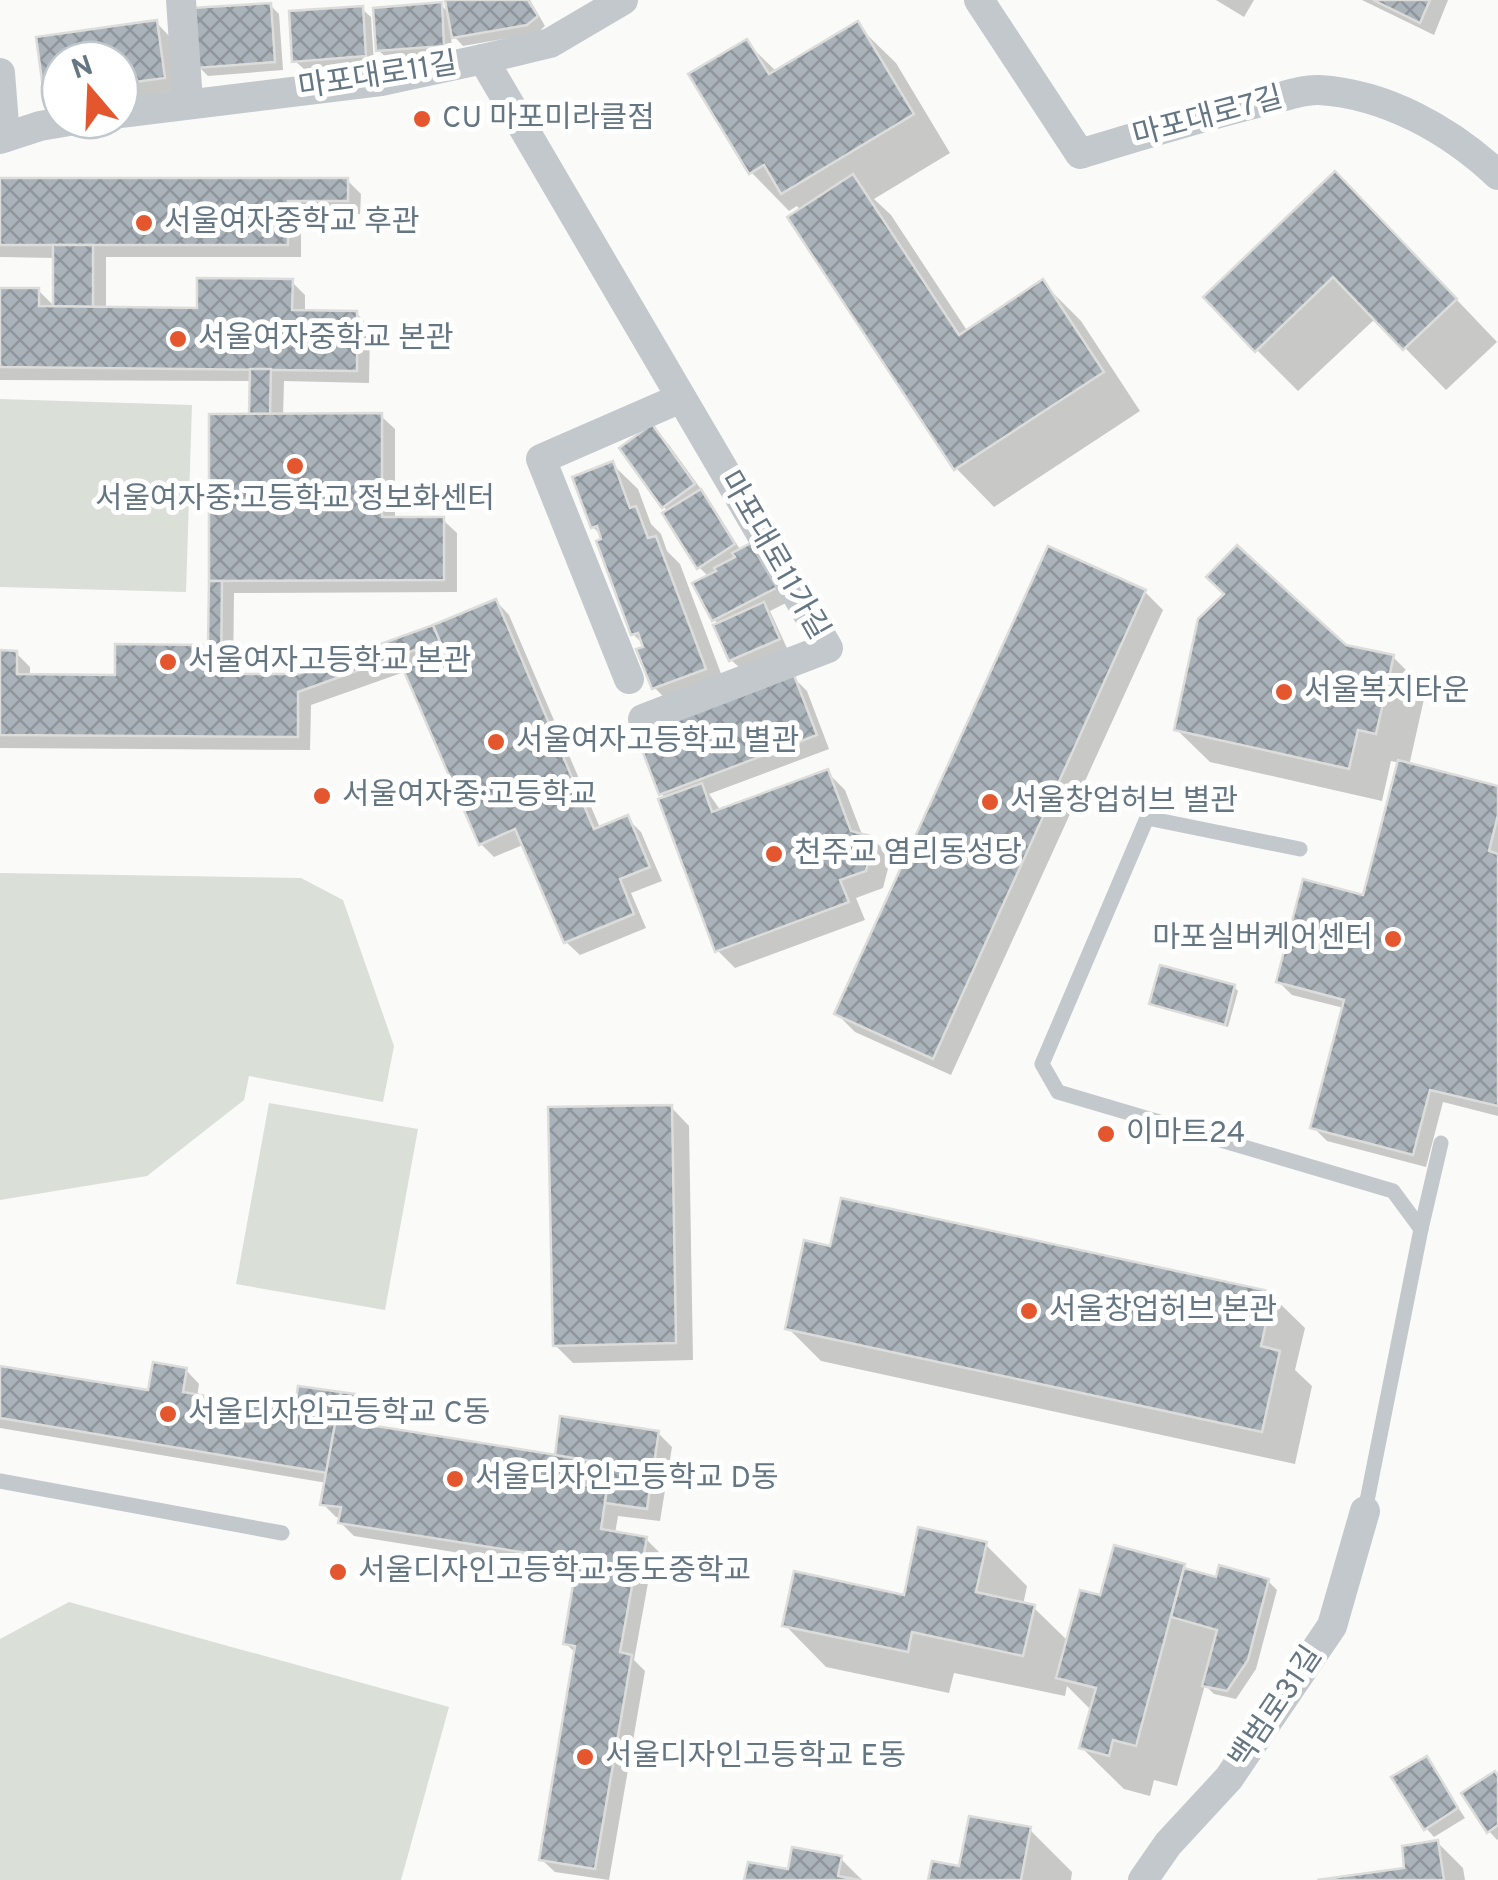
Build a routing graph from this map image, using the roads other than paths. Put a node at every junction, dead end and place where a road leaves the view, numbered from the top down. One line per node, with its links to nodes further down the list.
1 (180, 0): 6 (street)
2 (623, 0): 4 (street, 마포대로11길)
3 (980, 0): 10 (street, 마포대로7길)
4 (483, 59): 6 (street, 마포대로11길); 11 (street, 마포대로11가길)
5 (0, 73): 9 (street)
6 (188, 102): 7 (street, 마포대로11길)
7 (140, 110)
8 (40, 126): 9 (street)
9 (2, 138)
10 (1498, 175)
11 (681, 398): 12 (street); 13 (street, 마포대로11가길)
12 (628, 679)
13 (643, 719)
14 (1300, 849): 16 (lane)
15 (1442, 1143): 16 (lane)
16 (1421, 1229): 18 (lane)
17 (0, 1481): 19 (lane)
18 (1365, 1511): 20 (street, 백범로31길)
19 (282, 1534)
20 (1143, 1880)

